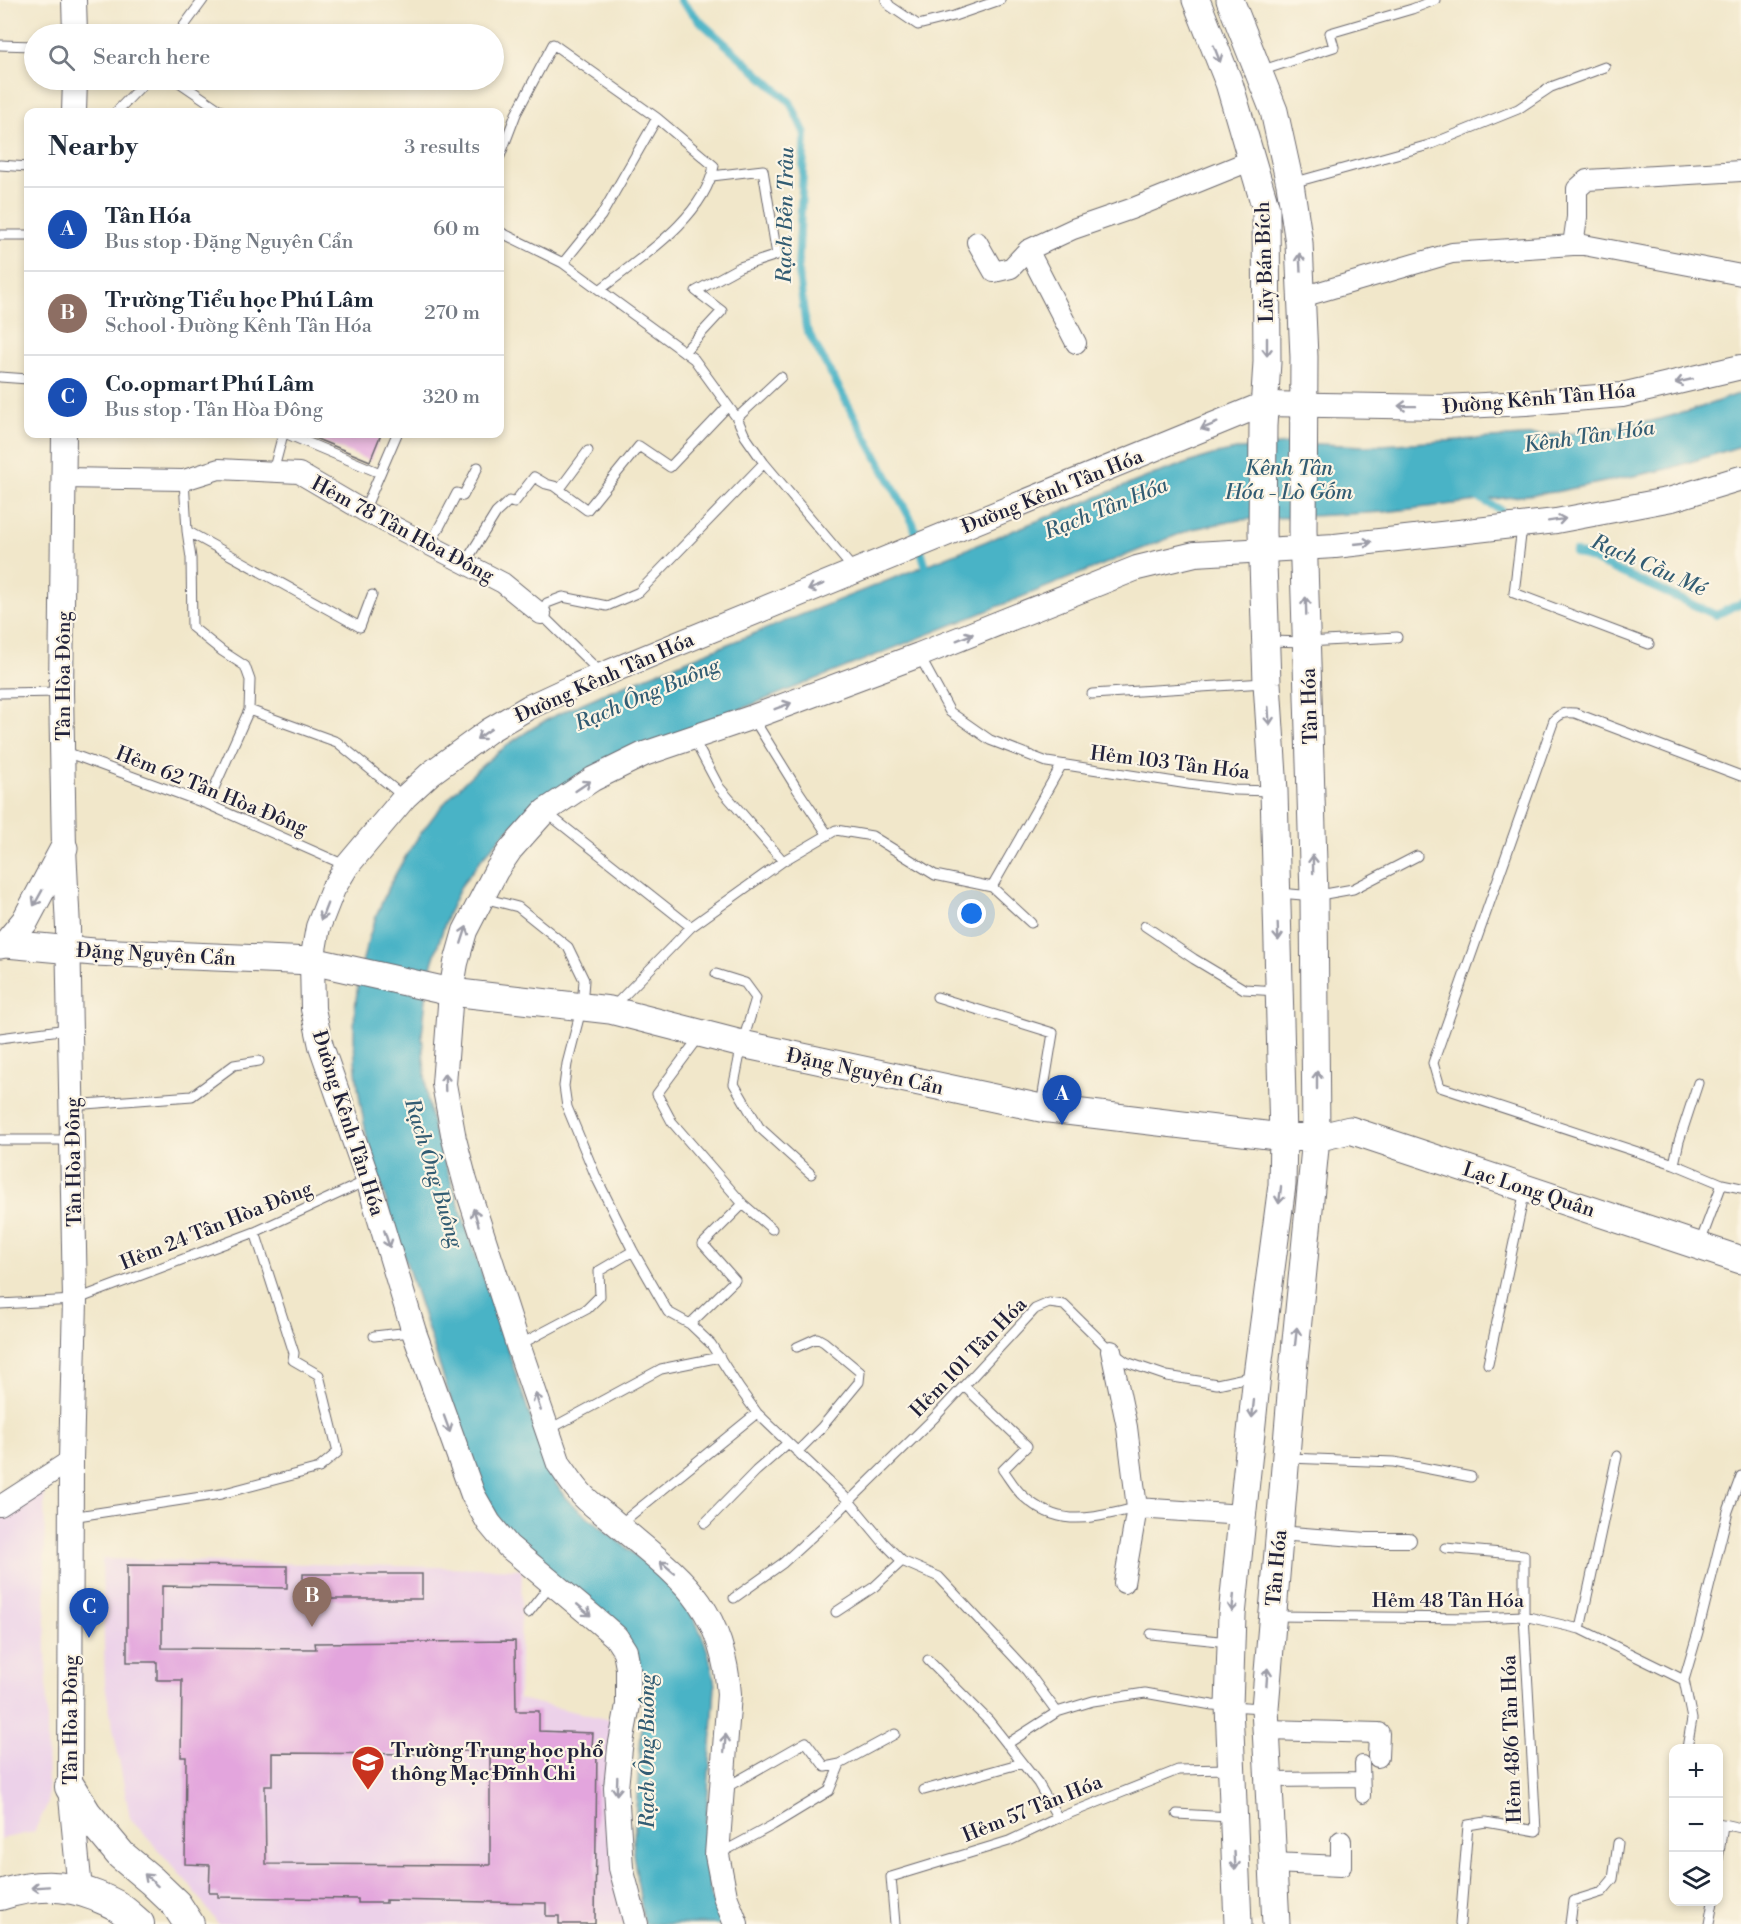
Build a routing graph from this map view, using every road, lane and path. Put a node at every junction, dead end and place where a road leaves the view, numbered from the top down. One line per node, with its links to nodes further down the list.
1 (74, 0): 8 (street)
2 (203, 0): 9 (lane)
3 (886, 0): 4 (lane)
4 (1000, 0)
5 (1196, 0): 22 (main road, Lũy Bán Bích, one-way to 22)
6 (1230, 0): 13 (main road, Lũy Bán Bích)
7 (1435, 0): 13 (lane)
8 (75, 24)
9 (185, 24)
10 (0, 45): 11 (lane)
11 (24, 46)
12 (1605, 67): 27 (lane)
13 (1259, 71): 27 (main road, Lũy Bán Bích)
14 (75, 90): 17 (street)
15 (137, 90): 18 (lane)
16 (191, 90): 19 (lane)
17 (74, 108)
18 (120, 108)
19 (217, 108)
20 (657, 118): 21 (lane); 26 (lane); 34 (lane)
21 (504, 146)
22 (1252, 160): 33 (street); 45 (main road, Lũy Bán Bích, one-way to 45)
23 (0, 165): 24 (lane)
24 (24, 167)
25 (1741, 171): 32 (street)
26 (712, 176): 36 (lane); 39 (lane)
27 (1290, 184): 37 (main road, Lũy Bán Bích, one-way to 27)
28 (504, 234): 34 (lane)
29 (0, 235): 30 (lane)
30 (24, 235)
31 (977, 242): 33 (street)
32 (1574, 245): 35 (street); 37 (street)
33 (1028, 250): 38 (street)
34 (563, 263): 36 (lane)
35 (1741, 275)
36 (601, 289): 39 (lane)
37 (1302, 297): 46 (main road, Lũy Bán Bích)
38 (1076, 344)
39 (684, 352): 44 (lane)
40 (1741, 368): 46 (street, Đường Kênh Tân Hóa, one-way to 46)
41 (0, 377): 43 (lane)
42 (782, 377): 47 (lane)
43 (24, 379)
44 (728, 406): 47 (lane); 60 (lane)
45 (1263, 415): 46 (street, Đường Kênh Tân Hóa); 65 (main road, Lũy Bán Bích); 68 (street, Đường Kênh Tân Hóa, one-way to 68)
46 (1302, 415): 64 (main road, Lũy Bán Bích)
47 (737, 418): 53 (lane)
48 (64, 438): 57 (street, Tân Hòa Đông)
49 (282, 438): 55 (lane)
50 (297, 438): 56 (lane)
51 (395, 438): 56 (lane)
52 (588, 451): 60 (lane)
53 (764, 463): 68 (lane); 70 (lane)
54 (478, 467): 66 (lane)
55 (273, 472): 59 (street, Hẻm 78 Tân Hòa Đông); 61 (street, Hẻm 78 Tân Hòa Đông)
56 (380, 473): 61 (lane)
57 (63, 478): 59 (street, Hẻm 78 Tân Hòa Đông); 78 (street, Tân Hòa Đông)
58 (1741, 478): 62 (street, one-way to 58)
59 (184, 480): 63 (lane)
60 (559, 490): 67 (lane)
61 (364, 512): 66 (street, Hẻm 78 Tân Hòa Đông)
62 (1522, 525): 64 (street, one-way to 62); 74 (lane)
63 (187, 531): 69 (lane); 81 (lane)
64 (1304, 539): 65 (street); 73 (main road, Tân Hóa, one-way to 64)
65 (1262, 540): 72 (main road, Tân Hóa); 75 (street, one-way to 65)
66 (430, 545): 67 (street, Hẻm 78 Tân Hòa Đông)
67 (465, 563): 70 (street, Hẻm 78 Tân Hòa Đông)
68 (854, 571): 76 (street, Đường Kênh Tân Hóa, one-way to 76)
69 (372, 595)
70 (541, 614): 76 (lane, Hẻm 78 Tân Hòa Đông)
71 (1397, 637): 73 (lane)
72 (1265, 641): 73 (lane); 77 (main road, Tân Hóa)
73 (1307, 642): 98 (main road, Tân Hóa, one-way to 73)
74 (1649, 644)
75 (919, 655): 82 (street, one-way to 75); 85 (lane, Hẻm 103 Tân Hóa)
76 (602, 674): 88 (street, Đường Kênh Tân Hóa, one-way to 88)
77 (1267, 683): 80 (lane); 87 (main road, Tân Hóa, one-way to 87)
78 (61, 692): 79 (lane); 84 (street, Tân Hòa Đông)
79 (0, 693)
80 (1092, 694)
81 (249, 710): 88 (lane); 89 (lane)
82 (753, 717): 83 (street); 91 (lane)
83 (693, 738): 90 (street, one-way to 83); 94 (lane)
84 (63, 751): 89 (lane, Hẻm 62 Tân Hòa Đông); 92 (street, Tân Hòa Đông)
85 (1061, 766): 87 (lane, Hẻm 103 Tân Hóa); 96 (lane, Hẻm 103 Tân Hóa)
86 (1741, 776): 124 (lane)
87 (1274, 791): 97 (main road, Tân Hóa)
88 (405, 797): 95 (street, Đường Kênh Tân Hóa)
89 (207, 804): 95 (lane, Hẻm 62 Tân Hòa Đông)
90 (545, 812): 99 (street); 102 (lane)
91 (828, 835): 94 (lane); 96 (lane)
92 (64, 848): 103 (main road, one-way to 103); 104 (street, Tân Hòa Đông)
93 (1417, 856): 98 (lane)
94 (783, 861): 102 (lane)
95 (346, 866): 105 (street, Đường Kênh Tân Hóa, one-way to 105)
96 (992, 887): 100 (lane)
97 (1276, 893): 98 (lane); 107 (main road, Tân Hóa, one-way to 107)
98 (1314, 896): 121 (main road, Tân Hóa, one-way to 98)
99 (480, 897): 108 (street, one-way to 99); 110 (lane)
100 (1031, 923)
101 (1145, 926): 107 (lane)
102 (691, 927): 111 (lane)
103 (3, 944): 104 (main road, Đặng Nguyên Cẩn)
104 (68, 950): 105 (main road, Đặng Nguyên Cẩn); 112 (street, Tân Hòa Đông)
105 (312, 961): 108 (main road, Đặng Nguyên Cẩn); 126 (street, Đường Kênh Tân Hóa)
106 (716, 974): 115 (lane)
107 (1280, 991): 120 (main road, Tân Hóa)
108 (451, 992): 110 (main road, Đặng Nguyên Cẩn); 141 (street, one-way to 108)
109 (937, 997): 119 (lane)
110 (582, 1006): 111 (main road, Đặng Nguyên Cẩn); 134 (lane)
111 (610, 1010): 113 (main road, Đặng Nguyên Cẩn)
112 (70, 1029): 114 (lane); 118 (street, Tân Hòa Đông)
113 (701, 1034): 115 (main road, Đặng Nguyên Cẩn); 130 (lane)
114 (0, 1038)
115 (742, 1044): 119 (main road, Đặng Nguyên Cẩn); 125 (lane)
116 (259, 1061): 118 (lane)
117 (1698, 1083): 124 (lane)
118 (72, 1104): 123 (street, Tân Hòa Đông)
119 (1041, 1108): 120 (main road, Đặng Nguyên Cẩn)
120 (1282, 1137): 121 (main road, Lạc Long Quân); 146 (main road, Tân Hóa, one-way to 146)
121 (1317, 1138): 128 (main road, Lạc Long Quân); 153 (main road, Tân Hóa, one-way to 121)
122 (0, 1140): 123 (lane)
123 (72, 1140): 136 (street, Tân Hòa Đông)
124 (1674, 1164): 127 (lane)
125 (811, 1174)
126 (369, 1180): 132 (lane, Hẻm 24 Tân Hòa Đông); 139 (street, Đường Kênh Tân Hóa, one-way to 139)
127 (1722, 1184): 129 (lane); 133 (lane)
128 (1526, 1188): 133 (main road, Lạc Long Quân); 145 (lane)
129 (1741, 1188)
130 (743, 1204): 131 (lane); 138 (lane)
131 (772, 1229)
132 (255, 1232): 136 (lane, Hẻm 24 Tân Hòa Đông); 161 (lane)
133 (1699, 1246): 135 (main road, Lạc Long Quân)
134 (633, 1251): 138 (lane); 141 (lane)
135 (1741, 1260)
136 (75, 1300): 137 (lane, Hẻm 24 Tân Hòa Đông); 154 (street, Tân Hòa Đông)
137 (0, 1304)
138 (690, 1324): 144 (lane)
139 (414, 1332): 140 (lane); 168 (street, Đường Kênh Tân Hóa, one-way to 168)
140 (374, 1336)
141 (518, 1345): 149 (street, one-way to 141)
142 (797, 1347): 151 (lane)
143 (1111, 1351): 146 (lane, Hẻm 101 Tân Hóa); 147 (lane, Hẻm 101 Tân Hóa); 159 (street)
144 (720, 1357): 148 (lane); 149 (lane)
145 (1488, 1364)
146 (1257, 1375): 160 (main road, Tân Hóa, one-way to 160)
147 (964, 1386): 157 (lane, Hẻm 101 Tân Hóa); 159 (lane)
148 (758, 1413): 150 (lane); 163 (lane)
149 (547, 1431): 163 (street)
150 (788, 1443): 151 (lane); 162 (lane)
151 (797, 1452): 157 (lane)
152 (1617, 1456): 175 (lane)
153 (1285, 1458): 156 (lane); 164 (main road, Tân Hóa)
154 (71, 1460): 158 (street); 161 (street, Tân Hòa Đông)
155 (1741, 1476): 179 (lane)
156 (1471, 1477)
157 (849, 1501): 167 (lane); 170 (lane, Hẻm 101 Tân Hóa)
158 (0, 1506)
159 (1137, 1508): 160 (street); 169 (street)
160 (1242, 1515): 177 (main road, Tân Hóa, one-way to 177)
161 (71, 1516): 192 (street, Tân Hòa Đông)
162 (705, 1523)
163 (618, 1526): 194 (street, one-way to 163)
164 (1279, 1533): 165 (street); 173 (main road, Tân Hóa)
165 (1409, 1540)
166 (1445, 1548): 174 (lane)
167 (902, 1561): 171 (lane); 181 (lane)
168 (552, 1582): 172 (lane); 210 (street, Đường Kênh Tân Hóa, one-way to 210)
169 (1124, 1583)
170 (734, 1598)
171 (836, 1612)
172 (528, 1613)
173 (1272, 1616): 174 (lane, Hẻm 48 Tân Hóa); 182 (main road, Tân Hóa, one-way to 173)
174 (1524, 1616): 175 (lane, Hẻm 48 Tân Hóa); 215 (lane, Hẻm 48/6 Tân Hóa)
175 (1580, 1629): 179 (lane, Hẻm 48 Tân Hóa)
176 (1152, 1634): 177 (lane)
177 (1231, 1642): 180 (main road, Tân Hóa)
178 (928, 1660): 184 (lane)
179 (1684, 1680): 185 (lane)
180 (1229, 1706): 181 (lane); 182 (lane); 189 (main road, Tân Hóa)
181 (1057, 1712): 184 (lane)
182 (1266, 1719): 186 (street); 191 (main road, Tân Hóa)
183 (895, 1734): 188 (lane)
184 (1007, 1744): 187 (lane)
185 (1688, 1744)
186 (1370, 1760): 190 (street)
187 (1022, 1763): 193 (lane); 198 (lane)
188 (840, 1764): 194 (lane); 203 (lane)
189 (1232, 1769): 197 (main road, Tân Hóa); 198 (lane, Hẻm 57 Tân Hóa)
190 (1362, 1779): 191 (street); 195 (street)
191 (1269, 1780): 204 (main road, Tân Hóa)
192 (70, 1787): 205 (street, Tân Hòa Đông); 209 (main road, one-way to 192)
193 (924, 1790)
194 (721, 1791): 203 (street)
195 (1363, 1796)
196 (1177, 1814): 197 (lane)
197 (1233, 1817): 213 (main road, Tân Hóa, one-way to 213)
198 (1058, 1818): 212 (lane, Hẻm 57 Tân Hóa)
199 (1723, 1824): 200 (lane)
200 (1741, 1828)
201 (1341, 1840): 204 (street)
202 (1618, 1843): 216 (lane)
203 (717, 1855): 211 (street)
204 (1273, 1863): 214 (main road, Tân Hóa)
205 (80, 1890): 206 (main road, one-way to 206); 208 (main road)
206 (0, 1895)
207 (1712, 1906): 217 (lane)
208 (139, 1924)
209 (189, 1924)
210 (636, 1924)
211 (736, 1924)
212 (895, 1924)
213 (1238, 1924)
214 (1276, 1924)
215 (1460, 1924)
216 (1570, 1924)
217 (1709, 1924)

